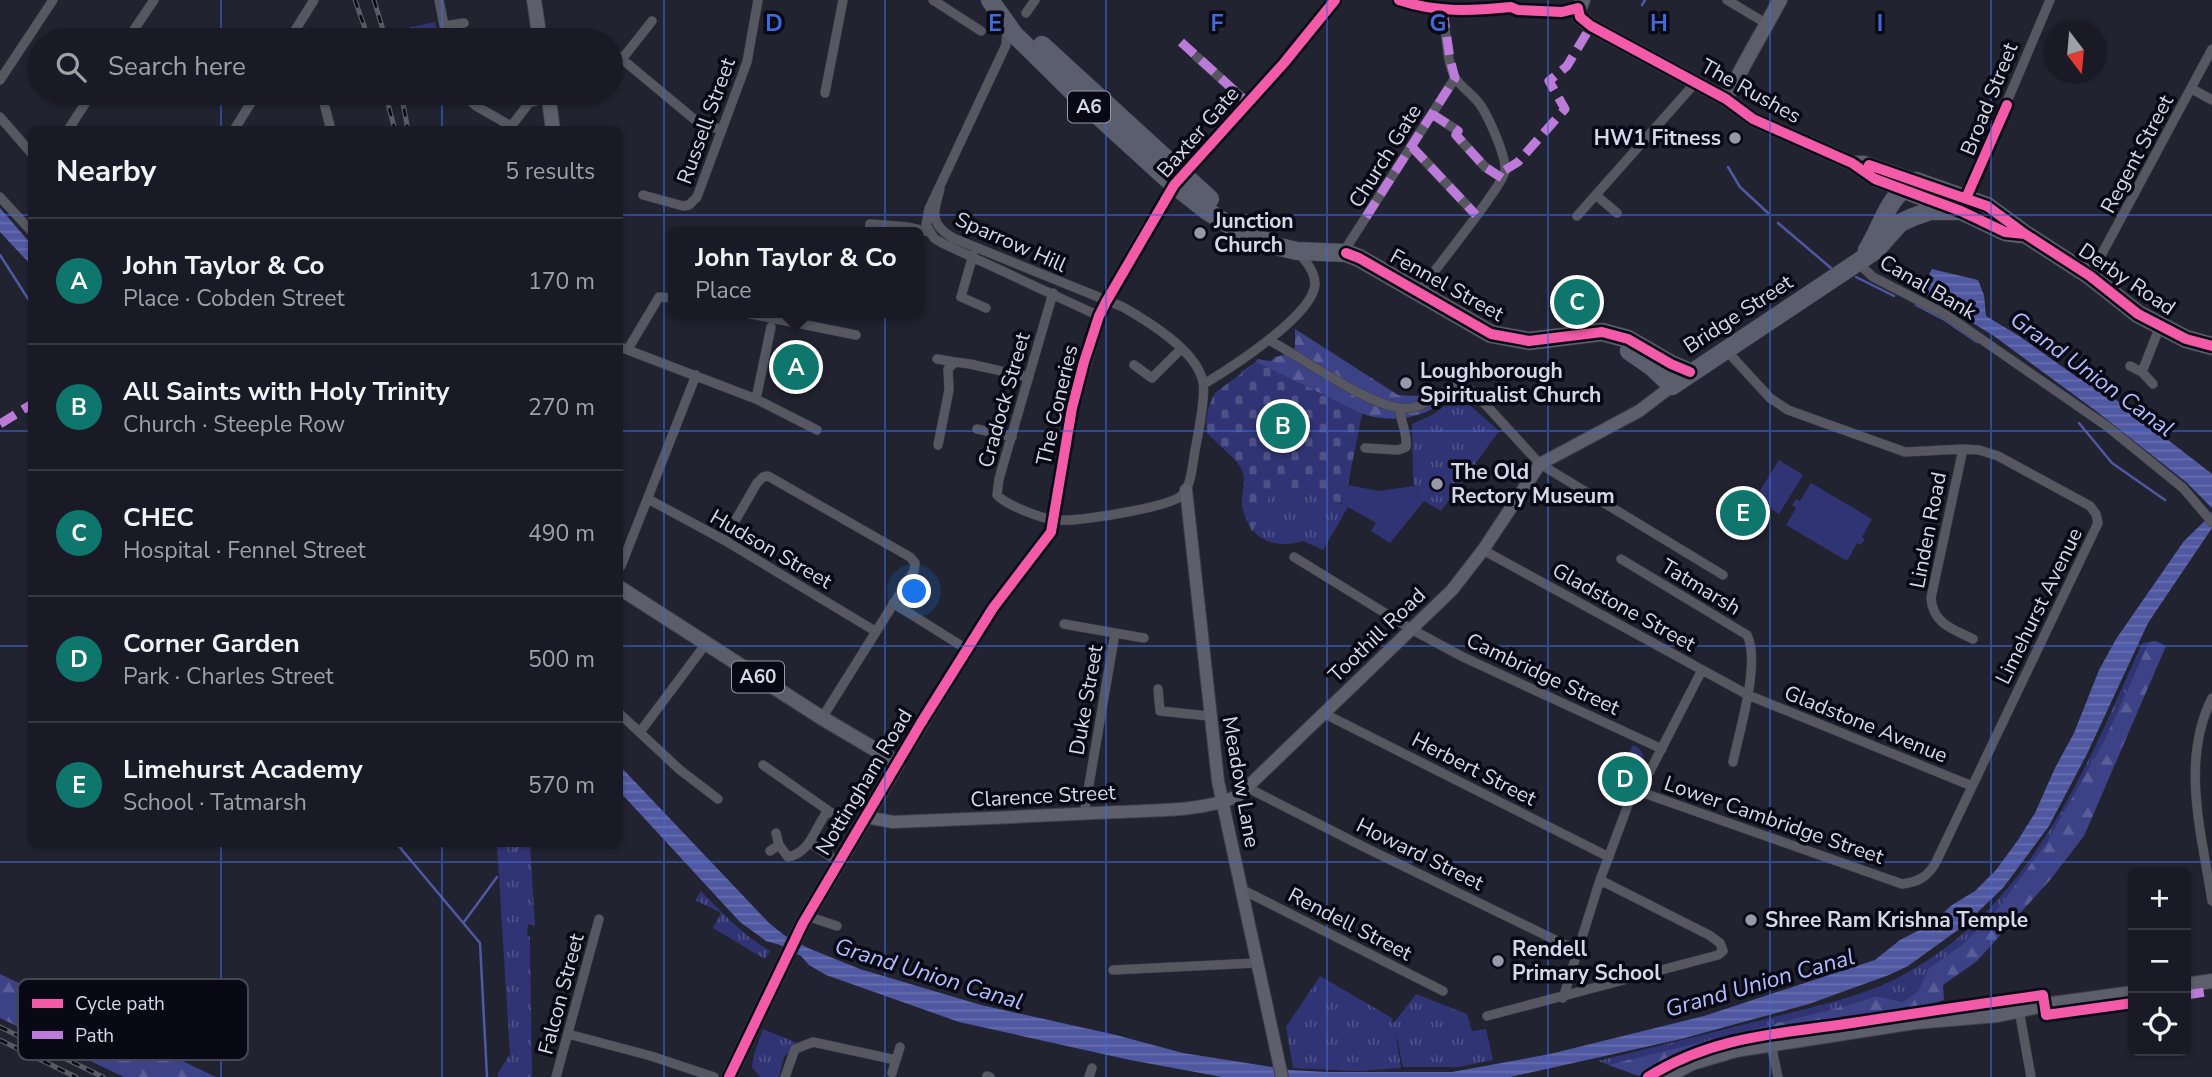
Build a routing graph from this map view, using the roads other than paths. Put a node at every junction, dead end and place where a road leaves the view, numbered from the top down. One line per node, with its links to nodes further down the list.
1 (53, 0): 25 (street)
2 (154, 0): 26 (street)
3 (314, 0): 27 (street)
4 (439, 0): 24 (street)
5 (534, 0): 28 (main road)
6 (758, 0): 59 (street, Russell Street)
7 (843, 0): 37 (street)
8 (933, 0): 29 (street)
9 (990, 0): 23 (highway, A6)
10 (1002, 0): 65 (highway, A6)
11 (1035, 0): 19 (street)
12 (1335, 0): 44 (street, Baxter Gate)
13 (1402, 0): 18 (street)
14 (1727, 0): 22 (street)
15 (1780, 0): 22 (main road)
16 (2050, 0): 71 (street, Broad Street)
17 (1581, 4): 18 (street); 39 (main road, The Rushes)
18 (1443, 11): 36 (street)
19 (1026, 13)
20 (652, 21): 33 (street)
21 (464, 23): 24 (street)
22 (1767, 24): 42 (main road)
23 (1007, 25): 65 (highway, A6); 66 (street)
24 (444, 26)
25 (34, 28)
26 (135, 28)
27 (296, 28)
28 (538, 28)
29 (981, 31)
30 (28, 38): 38 (street)
31 (2212, 49): 40 (street, Regent Street)
32 (1197, 57): 44 (street)
33 (623, 58)
34 (623, 60): 59 (street)
35 (817, 77): 37 (street)
36 (1455, 78): 51 (street, Church Gate); 63 (street)
37 (828, 79): 41 (street)
38 (0, 80)
39 (1696, 82): 42 (main road, The Rushes); 69 (street)
40 (2192, 89): 43 (street); 86 (street, Regent Street)
41 (825, 93)
42 (1726, 99): 62 (main road, The Rushes)
43 (2212, 100)
44 (1248, 103): 65 (street, Baxter Gate)
45 (84, 105): 53 (street)
46 (250, 105): 54 (street)
47 (324, 105): 55 (street)
48 (474, 105): 56 (street)
49 (527, 105): 57 (street)
50 (550, 105): 58 (main road)
51 (1432, 114): 60 (street, Church Gate); 63 (street)
52 (0, 117): 61 (street)
53 (71, 126)
54 (236, 126)
55 (330, 126)
56 (507, 126)
57 (511, 126)
58 (553, 126)
59 (722, 130): 68 (street, Russell Street)
60 (1412, 147): 74 (street); 83 (street, Church Gate)
61 (28, 149)
62 (1852, 163): 64 (main road, The Rushes); 67 (main road, The Rushes)
63 (1502, 178): 74 (street)
64 (1875, 179): 67 (main road, The Rushes); 72 (main road)
65 (1178, 180): 82 (highway, A6); 90 (street, Baxter Gate)
66 (940, 189): 81 (street, Sparrow Hill); 90 (street, Sparrow Hill)
67 (1911, 189): 71 (highway); 72 (highway, Bridge Street); 76 (highway)
68 (643, 195)
69 (1597, 196): 73 (street); 75 (street)
70 (0, 197): 79 (street)
71 (1964, 205): 76 (highway, Bridge Street); 86 (highway, Derby Road)
72 (1885, 211): 85 (highway, Bridge Street)
73 (1617, 213)
74 (1476, 215): 88 (street)
75 (1577, 216)
76 (1900, 223): 85 (highway, Bridge Street)
77 (870, 227): 78 (street)
78 (898, 227)
79 (28, 228)
80 (924, 232): 81 (street)
81 (929, 232): 84 (street, Sparrow Hill)
82 (1297, 251): 83 (highway, A6); 98 (street)
83 (1346, 253): 88 (highway, Fennel Street / A6)
84 (973, 255): 87 (street, Sparrow Hill); 91 (street)
85 (1859, 261): 102 (highway, Bridge Street); 125 (street, Canal Bank)
86 (2090, 276): 94 (highway, Derby Road)
87 (1053, 293): 92 (street, Sparrow Hill); 110 (street, Cradock Street)
88 (1418, 293): 97 (highway, Fennel Street / A6)
89 (668, 298): 100 (street)
90 (1106, 302): 92 (street, The Coneries); 101 (street, Sparrow Hill)
91 (986, 309)
92 (1099, 316): 126 (street, The Coneries)
93 (771, 318): 96 (street)
94 (2160, 326): 99 (highway, Derby Road); 108 (street)
95 (771, 327): 114 (street)
96 (856, 335)
97 (1587, 335): 107 (highway, Fennel Street / A6); 113 (highway, Fennel Street / A6)
98 (1269, 340): 111 (street); 115 (street)
99 (2212, 346)
100 (624, 348): 109 (street)
101 (1181, 349): 105 (street); 111 (street, Sparrow Hill)
102 (1726, 350): 107 (highway, Bridge Street); 121 (street, Limehurst Avenue)
103 (937, 359): 104 (street)
104 (955, 362): 110 (street); 119 (street)
105 (1134, 365)
106 (2130, 366): 108 (street)
107 (1690, 372): 113 (highway, Bridge Street)
108 (2142, 372): 112 (street)
109 (696, 375): 114 (street); 124 (street)
110 (1028, 377): 118 (street, Cradock Street)
111 (1204, 384): 123 (street)
112 (2153, 384)
113 (1672, 386): 122 (street, Bridge Street)
114 (756, 399): 117 (street)
115 (1400, 408): 120 (street); 122 (street, Tatmarsh)
116 (977, 429): 118 (street)
117 (817, 430)
118 (1012, 437): 126 (street, Cradock Street)
119 (938, 445)
120 (1365, 448)
121 (1963, 449): 140 (street, Linden Road); 156 (street, Limehurst Avenue)
122 (1537, 468): 128 (street, Toothill Road); 132 (street, Tatmarsh)
123 (1186, 490): 126 (street); 148 (street, Meadow Lane)
124 (648, 499): 127 (street, Hudson Street); 131 (street)
125 (2208, 519)
126 (1055, 520): 142 (street, Nottingham Road)
127 (724, 540): 134 (street); 137 (street, Hudson Street)
128 (1483, 550): 136 (street, Toothill Road); 143 (street, Gladstone Street)
129 (1293, 557): 136 (street, Cambridge Street)
130 (1621, 559): 145 (street, Tatmarsh)
131 (623, 561)
132 (1723, 575)
133 (623, 590): 141 (main road, A60)
134 (893, 603): 137 (street); 142 (street)
135 (1064, 624): 138 (street, Duke Street)
136 (1411, 629): 147 (street, Toothill Road); 152 (street, Cambridge Street)
137 (875, 631): 150 (street)
138 (1115, 633): 139 (street, Duke Street); 162 (street, Duke Street)
139 (1144, 638)
140 (1973, 639)
141 (705, 645): 150 (main road, A60); 151 (street)
142 (968, 650): 154 (street, Nottingham Road)
143 (1702, 670): 145 (street, Gladstone Street); 152 (street)
144 (1158, 689): 148 (street)
145 (1748, 695): 153 (street); 156 (street, Gladstone Avenue)
146 (2212, 698): 166 (street)
147 (1323, 713): 157 (street, Toothill Road); 168 (street, Herbert Street)
148 (1209, 716): 160 (street, Meadow Lane)
149 (623, 717): 151 (street)
150 (822, 718): 154 (main road, A60)
151 (640, 732): 159 (street)
152 (1662, 749): 158 (street)
153 (1733, 762)
154 (898, 764): 163 (main road, Nottingham Road)
155 (763, 765): 161 (street)
156 (1972, 786): 171 (street, Limehurst Avenue)
157 (1248, 788): 160 (street, Toothill Road); 177 (street, Howard Street)
158 (1635, 790): 168 (street); 171 (street, Lower Cambridge Street)
159 (718, 799)
160 (1222, 803): 162 (street, Clarence Street); 172 (street, Meadow Lane)
161 (828, 811): 164 (street); 167 (street)
162 (1084, 814): 163 (street, Clarence Street)
163 (866, 817): 169 (main road, Nottingham Road)
164 (846, 822)
165 (776, 833): 167 (street)
166 (2207, 838): 173 (street)
167 (810, 843): 169 (street)
168 (1609, 857): 170 (street)
169 (839, 862): 175 (main road, Nottingham Road)
170 (1600, 880): 177 (street); 184 (street)
171 (1902, 884)
172 (1241, 889): 178 (street, Meadow Lane); 182 (street, Rendell Street)
173 (2212, 901)
174 (599, 919): 187 (street, Falcon Street)
175 (805, 919): 176 (street); 194 (main road, Nottingham Road)
176 (837, 926)
177 (1576, 950): 184 (street)
178 (1256, 963): 179 (street); 196 (street, Meadow Lane)
179 (1114, 970)
180 (2212, 981): 181 (main road)
181 (2191, 984)
182 (1443, 991)
183 (2128, 994): 185 (main road)
184 (1563, 998): 186 (street)
185 (2019, 1010): 188 (main road); 199 (street)
186 (1487, 1016)
187 (568, 1034): 192 (street, Falcon Street); 193 (street)
188 (1771, 1044): 197 (main road); 198 (street)
189 (900, 1047): 190 (street)
190 (897, 1060): 191 (street); 195 (street)
191 (892, 1073)
192 (556, 1077)
193 (714, 1077)
194 (729, 1077)
195 (785, 1077)
196 (1282, 1077)
197 (1666, 1077)
198 (1778, 1077)
199 (2031, 1077)

